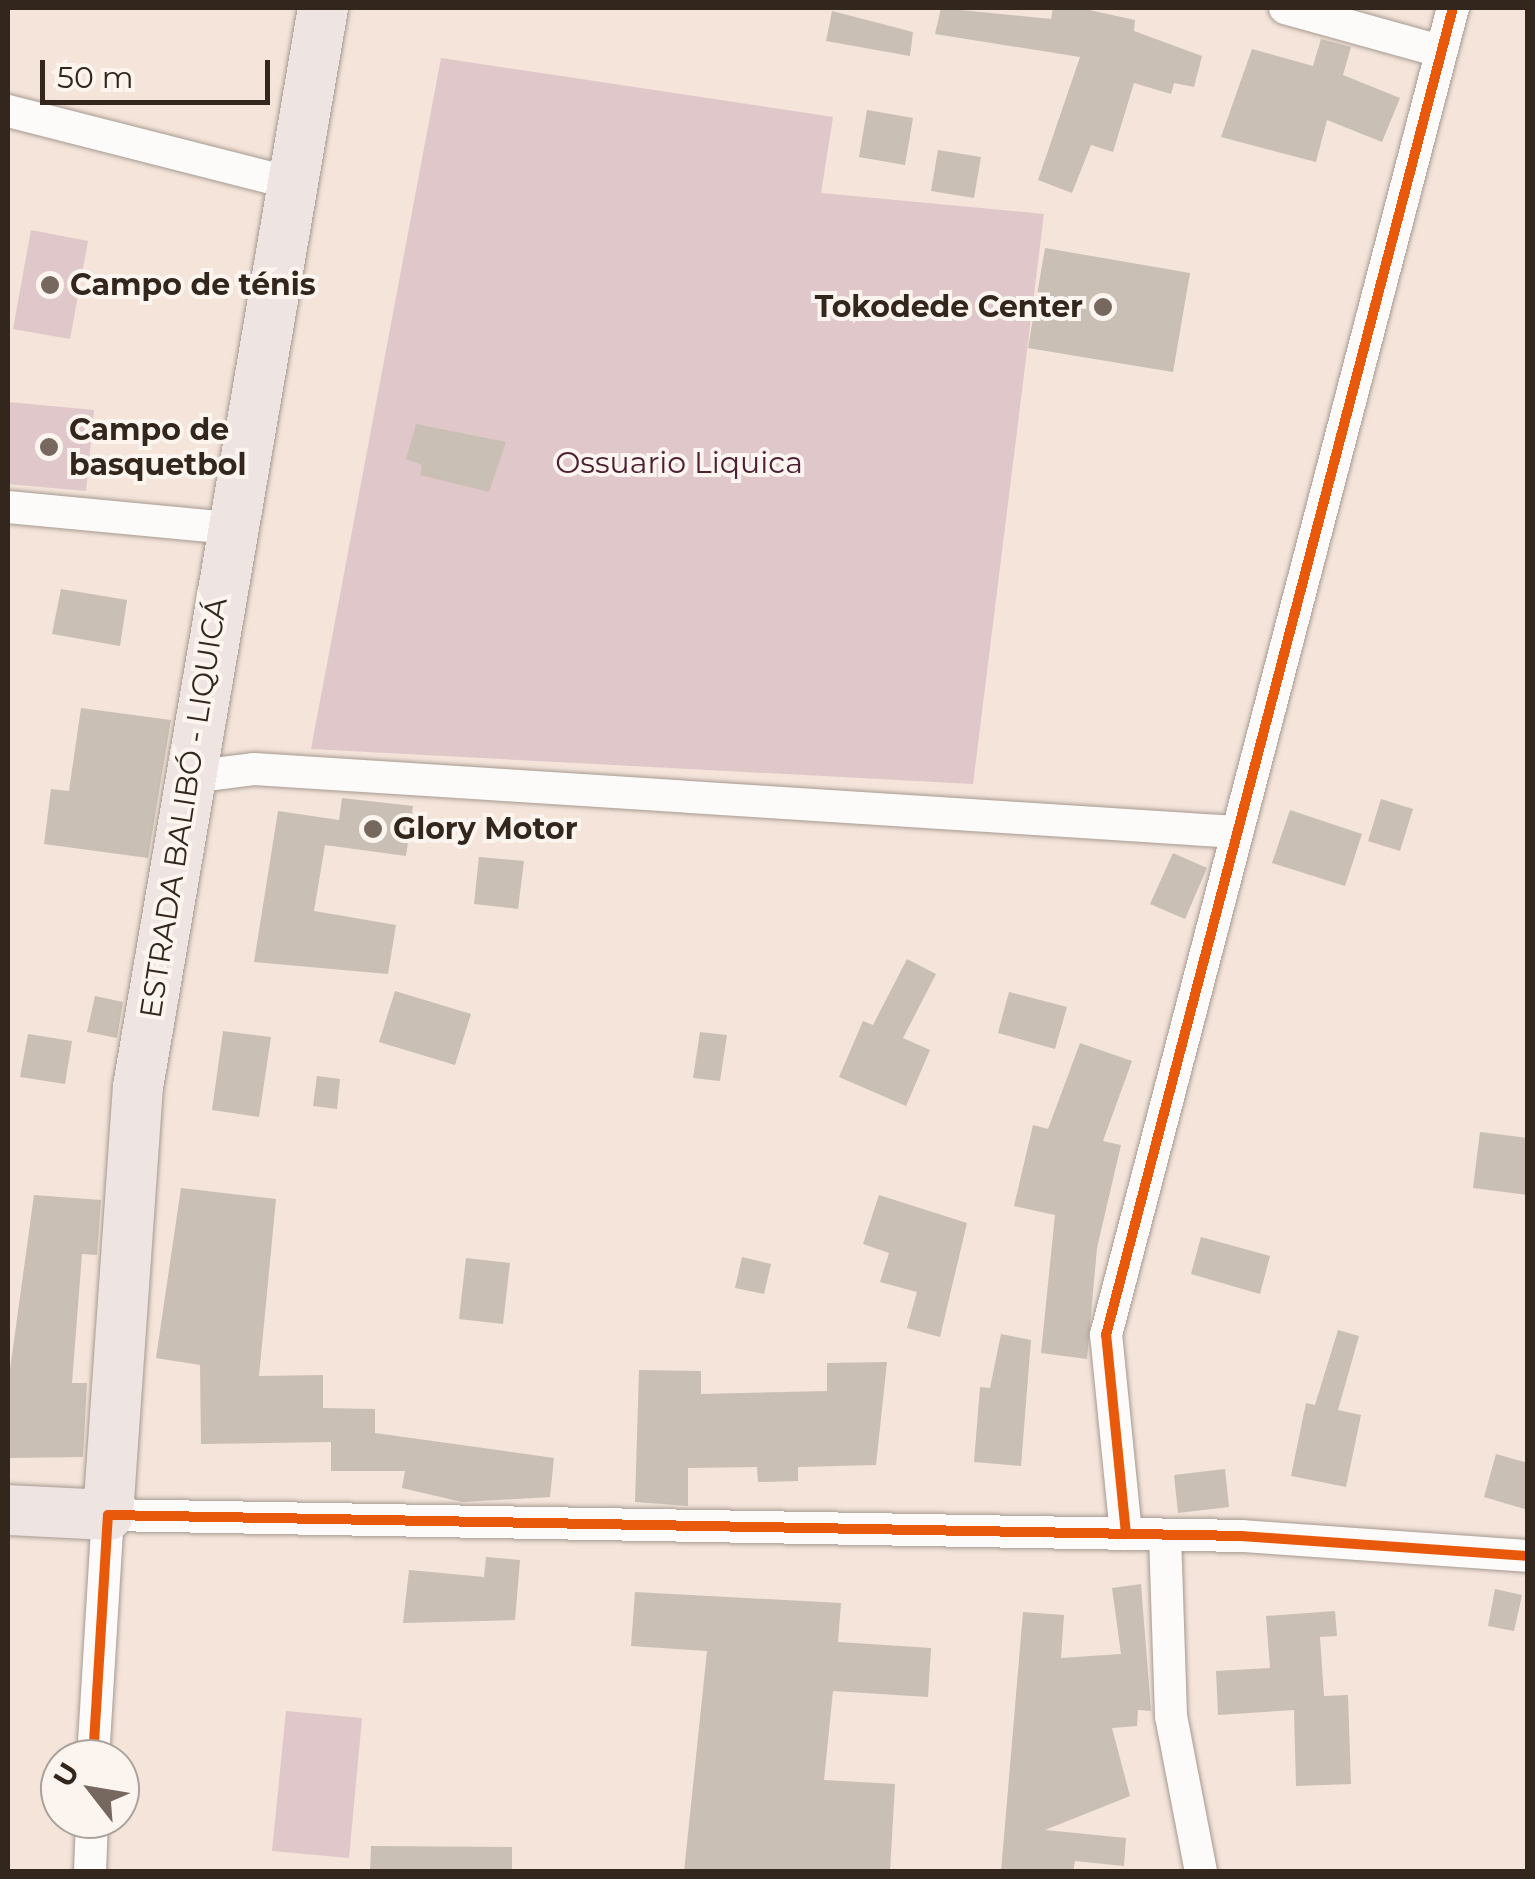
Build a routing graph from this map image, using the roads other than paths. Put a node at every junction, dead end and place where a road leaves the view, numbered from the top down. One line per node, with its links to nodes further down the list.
1 (323, 8): 6 (main road, ESTRADA BALIBÓ - LIQUICÁ)
2 (1284, 8): 4 (street)
3 (1454, 8): 4 (street)
4 (1440, 51): 10 (street)
5 (8, 110): 6 (street)
6 (291, 183): 8 (main road, ESTRADA BALIBÓ - LIQUICÁ)
7 (8, 507): 8 (street)
8 (231, 528): 9 (main road, ESTRADA BALIBÓ - LIQUICÁ)
9 (190, 777): 10 (street); 12 (main road, ESTRADA BALIBÓ - LIQUICÁ)
10 (1236, 832): 13 (street)
11 (8, 1510): 12 (main road)
12 (108, 1515): 13 (street); 16 (street)
13 (1126, 1534): 14 (street)
14 (1164, 1534): 15 (street); 19 (street)
15 (1528, 1556)
16 (94, 1739)
17 (91, 1839): 18 (street)
18 (90, 1872)
19 (1202, 1872)

